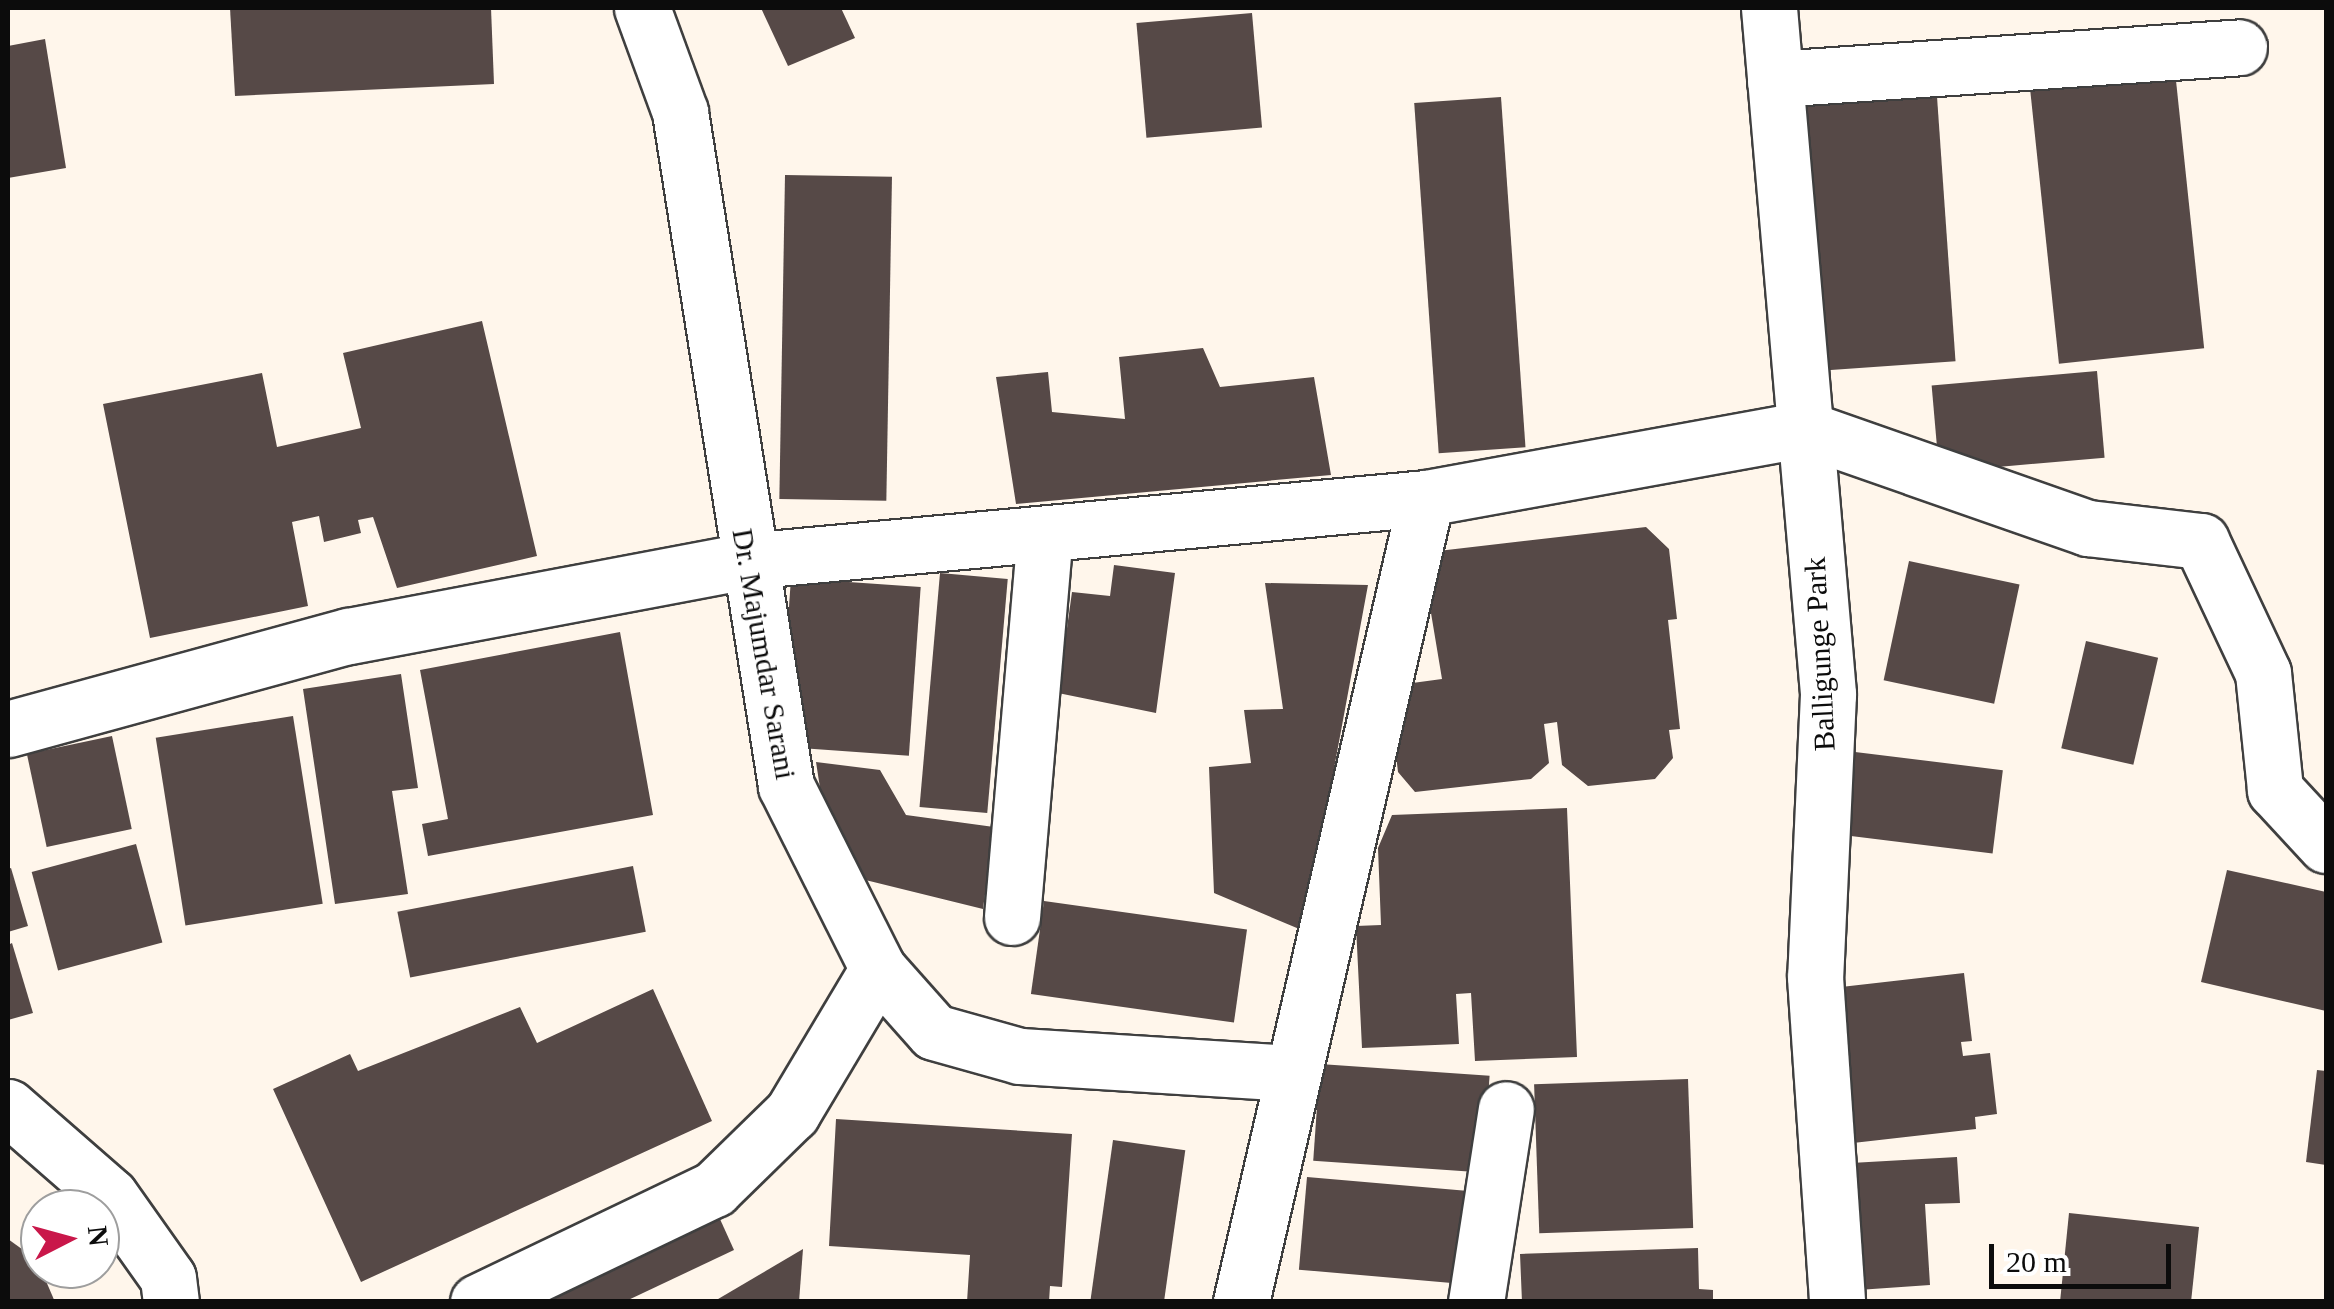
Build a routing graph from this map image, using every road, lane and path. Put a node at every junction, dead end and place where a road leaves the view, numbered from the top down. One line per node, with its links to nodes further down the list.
1 (642, 8): 8 (street, Dr. Majumdar Sarani)
2 (1769, 8): 4 (street, Balligunge Park)
3 (2239, 47): 4 (street)
4 (1775, 79): 5 (street, Balligunge Park)
5 (1805, 429): 6 (street); 10 (street); 20 (street, Balligunge Park)
6 (1426, 498): 7 (street); 13 (street)
7 (1045, 535): 8 (street); 11 (street)
8 (746, 561): 9 (street); 12 (street, Dr. Majumdar Sarani)
9 (8, 728)
10 (2326, 846)
11 (1012, 917)
12 (878, 969): 13 (street, Dr. Majumdar Sarani); 17 (street)
13 (1287, 1074): 18 (street)
14 (8, 1107): 16 (street)
15 (1506, 1109): 19 (street)
16 (171, 1302)
17 (478, 1302)
18 (1240, 1302)
19 (1476, 1302)
20 (1837, 1302)

